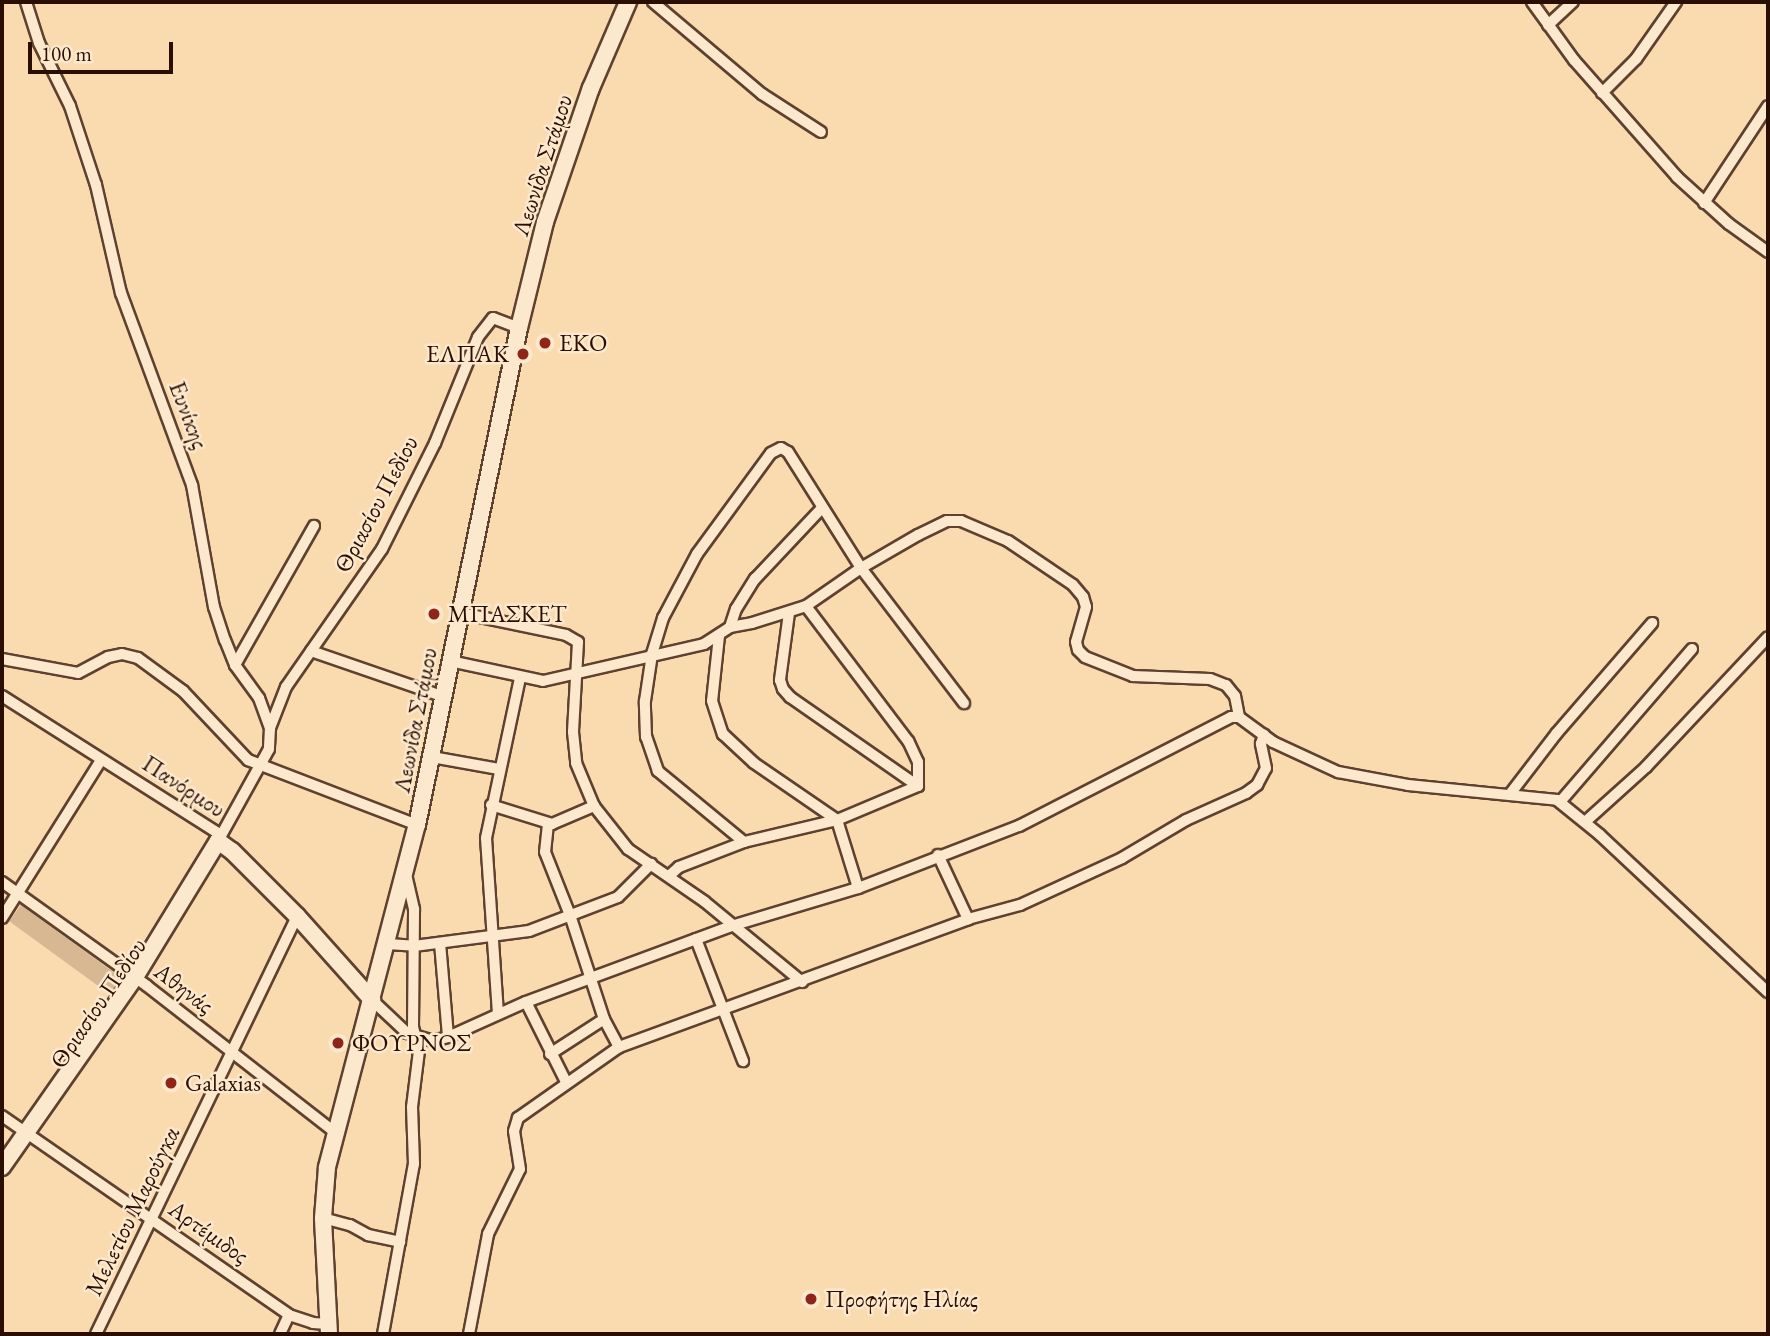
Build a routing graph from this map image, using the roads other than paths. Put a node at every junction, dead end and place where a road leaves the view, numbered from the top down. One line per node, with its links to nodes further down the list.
1 (26, 2): 29 (street, Ευνίκης)
2 (628, 2): 13 (main road, Λεωνίδα Στάμου)
3 (653, 2): 10 (street)
4 (1532, 2): 7 (street)
5 (1573, 2): 7 (street)
6 (1676, 2): 8 (street)
7 (1548, 25): 8 (street)
8 (1602, 93): 11 (street)
9 (1768, 106): 11 (street)
10 (821, 132)
11 (1704, 203): 12 (street)
12 (1768, 252)
13 (519, 328): 18 (main road, Λεωνίδα Στάμου); 25 (street, Θριασίου Πεδίου)
14 (821, 509): 16 (street); 21 (street); 26 (street)
15 (314, 526): 29 (street)
16 (861, 568): 17 (street); 34 (street); 35 (street)
17 (806, 606): 19 (street); 42 (street)
18 (461, 613): 28 (main road, Λεωνίδα Στάμου); 30 (street)
19 (789, 613): 21 (street); 42 (street)
20 (1653, 623): 43 (street)
21 (730, 627): 22 (street)
22 (719, 636): 26 (street); 47 (street)
23 (1768, 637): 48 (street)
24 (1692, 649): 44 (street)
25 (311, 651): 33 (street); 36 (street, Θριασίου Πεδίου)
26 (652, 654): 30 (street); 52 (street)
27 (2, 659): 40 (street)
28 (450, 661): 31 (street); 33 (main road, Λεωνίδα Στάμου)
29 (235, 665): 36 (street, Ευνίκης)
30 (577, 671): 31 (street); 46 (street)
31 (520, 678): 41 (street)
32 (2, 696): 39 (street, Πανόρμου)
33 (442, 696): 38 (main road, Λεωνίδα Στάμου)
34 (964, 703)
35 (1240, 717): 37 (street); 53 (street)
36 (270, 727): 40 (street)
37 (1264, 734): 43 (street); 63 (street)
38 (432, 757): 41 (street); 50 (main road, Λεωνίδα Στάμου)
39 (102, 760): 51 (street, Πανόρμου); 59 (street)
40 (260, 766): 50 (street); 51 (street)
41 (499, 769): 45 (street)
42 (918, 786): 47 (street)
43 (1510, 794): 44 (street)
44 (1560, 802): 48 (street)
45 (491, 805): 49 (street); 65 (street)
46 (594, 806): 49 (street); 54 (street)
47 (836, 820): 52 (street); 58 (street)
48 (1586, 822): 73 (street)
49 (548, 824): 60 (street)
50 (417, 825): 55 (main road, Λεωνίδα Στάμου)
51 (221, 840): 61 (main road, Πανόρμου); 71 (main road, Θριασίου Πεδίου)
52 (744, 842): 56 (street)
53 (938, 855): 58 (street); 63 (street)
54 (651, 864): 56 (street); 60 (street)
55 (406, 873): 68 (main road, Λεωνίδα Στάμου); 69 (street)
56 (670, 875): 64 (street)
57 (2, 882): 59 (street, Αθηνάς)
58 (858, 887): 64 (street)
59 (18, 894): 62 (street); 71 (street, Αθηνάς)
60 (570, 915): 65 (street); 70 (street)
61 (297, 916): 74 (main road, Πανόρμου); 82 (street, Μελετίου Μαρούγκα)
62 (2, 918)
63 (968, 919): 72 (street)
64 (731, 926): 66 (street); 72 (street)
65 (492, 934): 67 (street); 77 (street)
66 (696, 939): 70 (street); 76 (street)
67 (440, 943): 69 (street); 80 (street)
68 (388, 944): 69 (street); 74 (main road, Λεωνίδα Στάμου)
69 (414, 946): 79 (street)
70 (592, 978): 75 (street); 78 (street)
71 (138, 980): 82 (street, Αθηνάς); 88 (main road, Θριασίου Πεδίου)
72 (802, 982): 76 (street)
73 (1768, 992)
74 (372, 999): 79 (street); 87 (main road, Λεωνίδα Στάμου)
75 (526, 1002): 77 (street); 83 (street)
76 (722, 1009): 81 (street); 84 (street)
77 (498, 1014): 80 (street)
78 (604, 1019): 81 (street); 83 (street)
79 (416, 1036): 80 (street); 93 (street)
80 (448, 1037)
81 (619, 1047): 85 (street)
82 (233, 1051): 87 (street, Αθηνάς); 91 (street, Μελετίου Μαρούγκα)
83 (550, 1054): 85 (street)
84 (743, 1061)
85 (566, 1082): 99 (street)
86 (2, 1116): 88 (street, Αρτέμιδος)
87 (336, 1133): 92 (main road, Λεωνίδα Στάμου)
88 (29, 1136): 89 (main road, Θριασίου Πεδίου); 90 (main road, Θριασίου Πεδίου); 91 (street, Αρτέμιδος)
89 (2, 1167)
90 (2, 1182)
91 (152, 1218): 94 (street, Αρτέμιδος); 96 (street, Μελετίου Μαρούγκα)
92 (323, 1218): 93 (street); 95 (main road, Λεωνίδα Στάμου)
93 (400, 1242): 98 (street)
94 (289, 1314): 95 (street, Αρτέμιδος); 97 (street)
95 (328, 1329)
96 (96, 1334)
97 (280, 1334)
98 (383, 1334)
99 (469, 1334)

